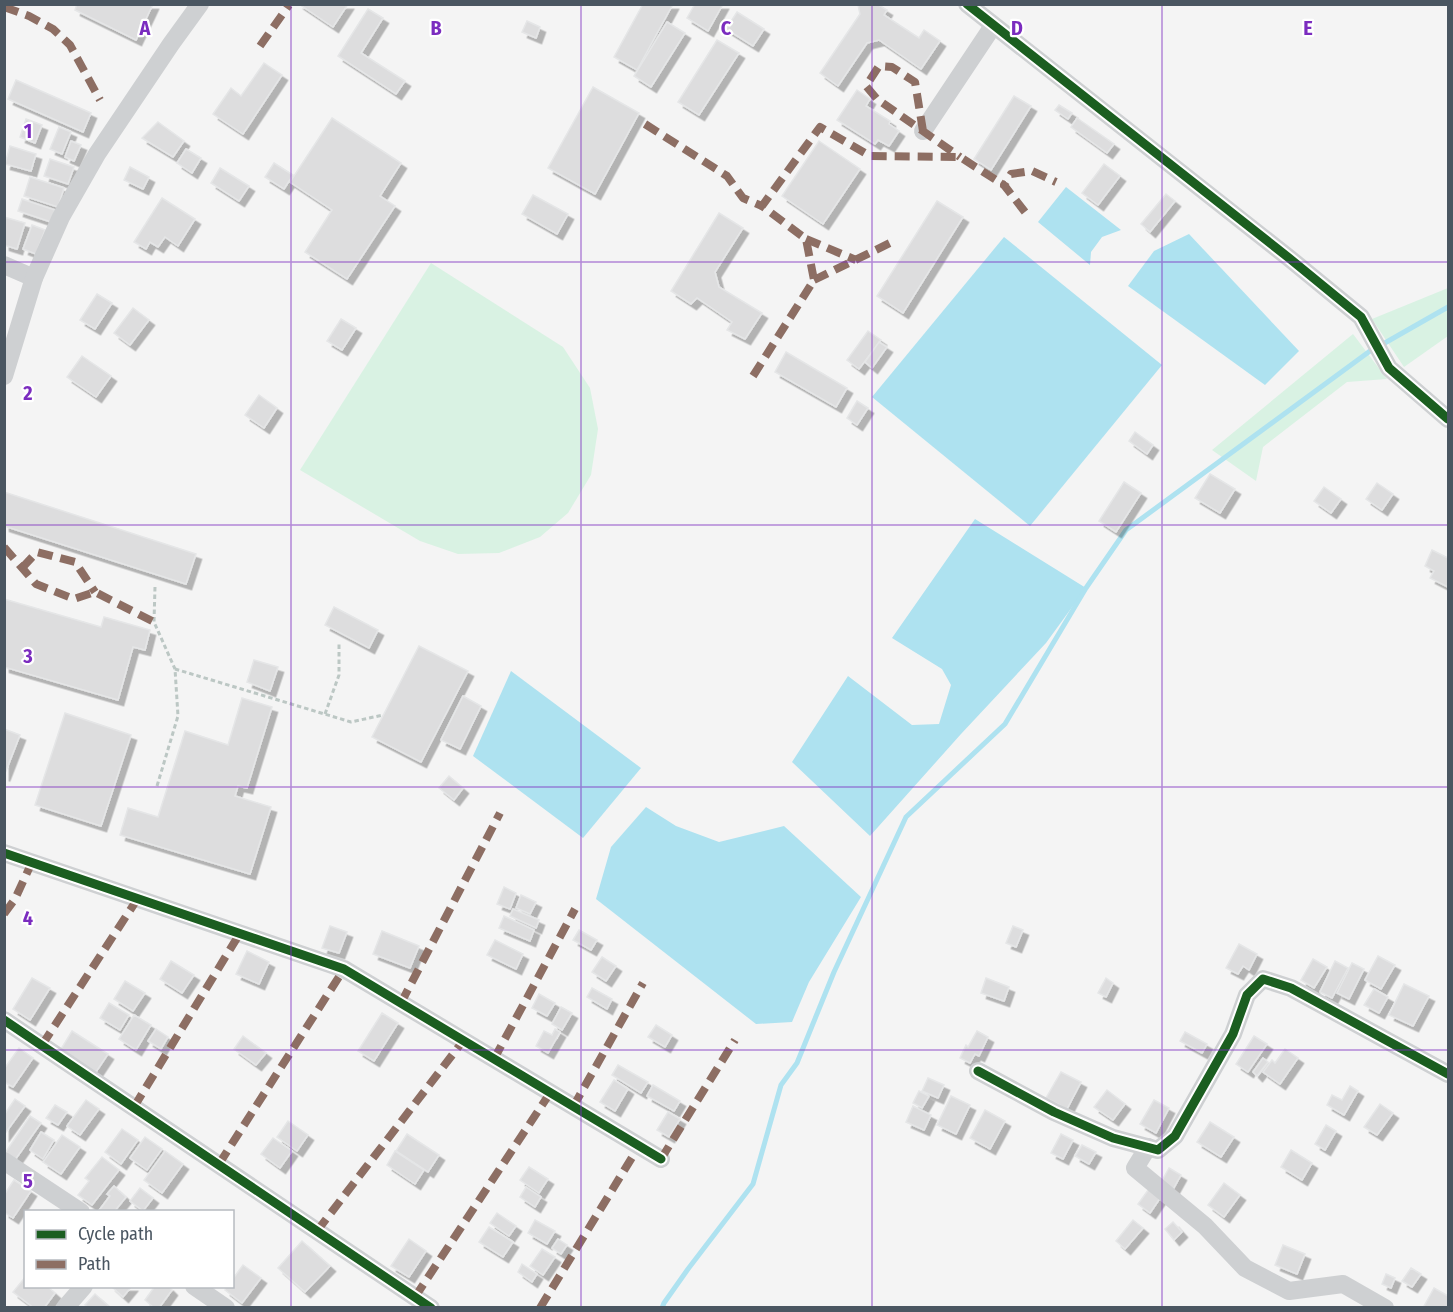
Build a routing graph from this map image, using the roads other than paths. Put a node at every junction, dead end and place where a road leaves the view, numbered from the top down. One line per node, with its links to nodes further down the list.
1 (200, 4): 6 (street)
2 (967, 4): 3 (street)
3 (993, 26): 4 (street); 8 (street)
4 (923, 131)
5 (4, 265): 6 (street)
6 (34, 278): 7 (street)
7 (4, 376)
8 (1449, 419)
9 (4, 853): 14 (street)
10 (4, 1020): 22 (street)
11 (978, 1071): 13 (street)
12 (1449, 1074): 13 (street)
13 (1148, 1147): 19 (street)
14 (661, 1159)
15 (4, 1161): 16 (street)
16 (78, 1210)
17 (83, 1288): 20 (street)
18 (196, 1288): 21 (street)
19 (1365, 1303): 23 (street)
20 (65, 1308)
21 (226, 1308)
22 (431, 1308)
23 (1385, 1308)

